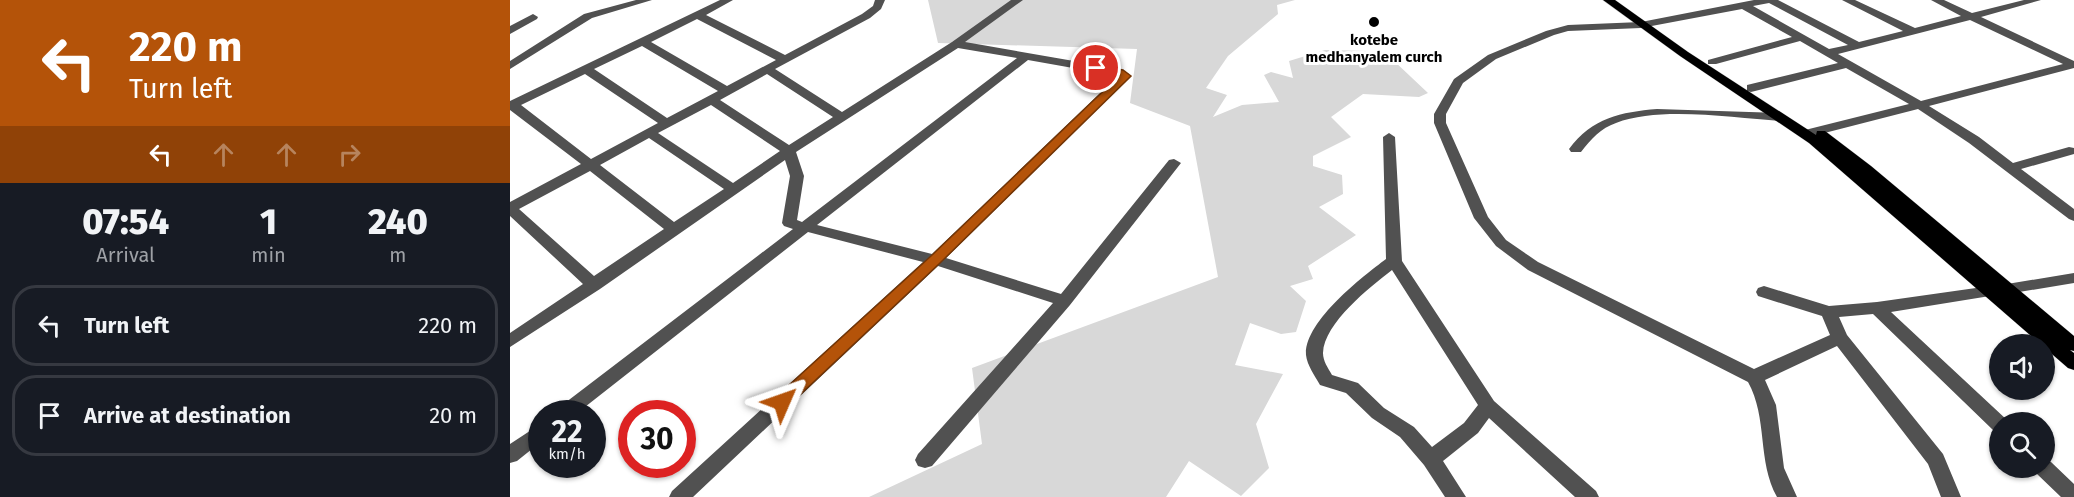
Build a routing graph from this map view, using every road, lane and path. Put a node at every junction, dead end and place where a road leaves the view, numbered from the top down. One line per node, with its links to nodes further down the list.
1 (648, 0): 29 (street)
2 (728, 0): 13 (street)
3 (880, 0): 25 (street)
4 (1018, 0): 21 (street)
5 (1608, 0): 16 (main road)
6 (1621, 0): 16 (main road)
7 (1770, 0): 12 (street); 22 (street)
8 (1848, 0): 18 (street)
9 (1936, 0): 15 (street)
10 (2036, 0): 11 (street)
11 (2014, 2): 15 (street)
12 (1743, 5): 16 (street); 19 (street)
13 (698, 15): 20 (street); 25 (street)
14 (533, 17): 17 (street)
15 (1970, 18): 18 (street); 28 (street)
16 (1648, 24): 26 (main road); 38 (main road); 68 (street)
17 (510, 31)
18 (1915, 32): 22 (street)
19 (1800, 38): 23 (street); 26 (street)
20 (642, 41): 30 (street); 33 (street)
21 (956, 44): 24 (street); 37 (street)
22 (1859, 46): 23 (street)
23 (1828, 53): 27 (street)
24 (1026, 56): 52 (street); 54 (street)
25 (784, 60): 31 (street)
26 (1712, 62): 32 (main road)
27 (1848, 64): 32 (street); 35 (street)
28 (2074, 65): 35 (street)
29 (510, 66)
30 (586, 69): 36 (street); 39 (street)
31 (767, 69): 33 (street); 37 (street)
32 (1751, 88): 41 (main road)
33 (726, 91): 34 (street)
34 (710, 99): 39 (street); 44 (street)
35 (1920, 105): 41 (street); 48 (street)
36 (511, 106): 47 (street)
37 (841, 117): 44 (street)
38 (1780, 117): 41 (main road); 43 (street)
39 (666, 123): 40 (street)
40 (648, 132): 47 (street); 49 (street)
41 (1811, 132): 58 (main road); 59 (main road)
42 (1389, 137): 55 (street)
43 (1576, 149)
44 (789, 151): 49 (street); 52 (street)
45 (2069, 152): 48 (street)
46 (1174, 163): 61 (street)
47 (587, 165): 50 (street); 53 (street)
48 (2011, 168): 51 (street)
49 (734, 189): 53 (street)
50 (510, 208): 57 (street)
51 (2074, 216)
52 (805, 228): 54 (street); 69 (street)
53 (674, 229): 57 (street)
54 (935, 260): 61 (street); 77 (street)
55 (1394, 261): 70 (street); 74 (street)
56 (2074, 278): 58 (street)
57 (594, 285): 65 (street)
58 (2007, 289): 66 (main road)
59 (1990, 291): 62 (street); 67 (main road)
60 (1764, 292): 63 (street)
61 (1064, 301): 75 (street)
62 (1878, 308): 63 (street); 71 (street)
63 (1829, 312): 64 (street)
64 (1840, 338): 68 (street); 81 (street)
65 (510, 341)
66 (2074, 345)
67 (2074, 363)
68 (1754, 376): 80 (street)
69 (581, 400)
70 (1488, 406): 74 (street); 79 (street)
71 (1989, 414)
72 (528, 441): 73 (street)
73 (510, 455)
74 (1431, 459): 78 (street)
75 (925, 460)
76 (2054, 478): 82 (street)
77 (679, 497)
78 (1456, 497)
79 (1589, 497)
80 (1787, 497)
81 (1952, 497)
82 (2074, 497)

